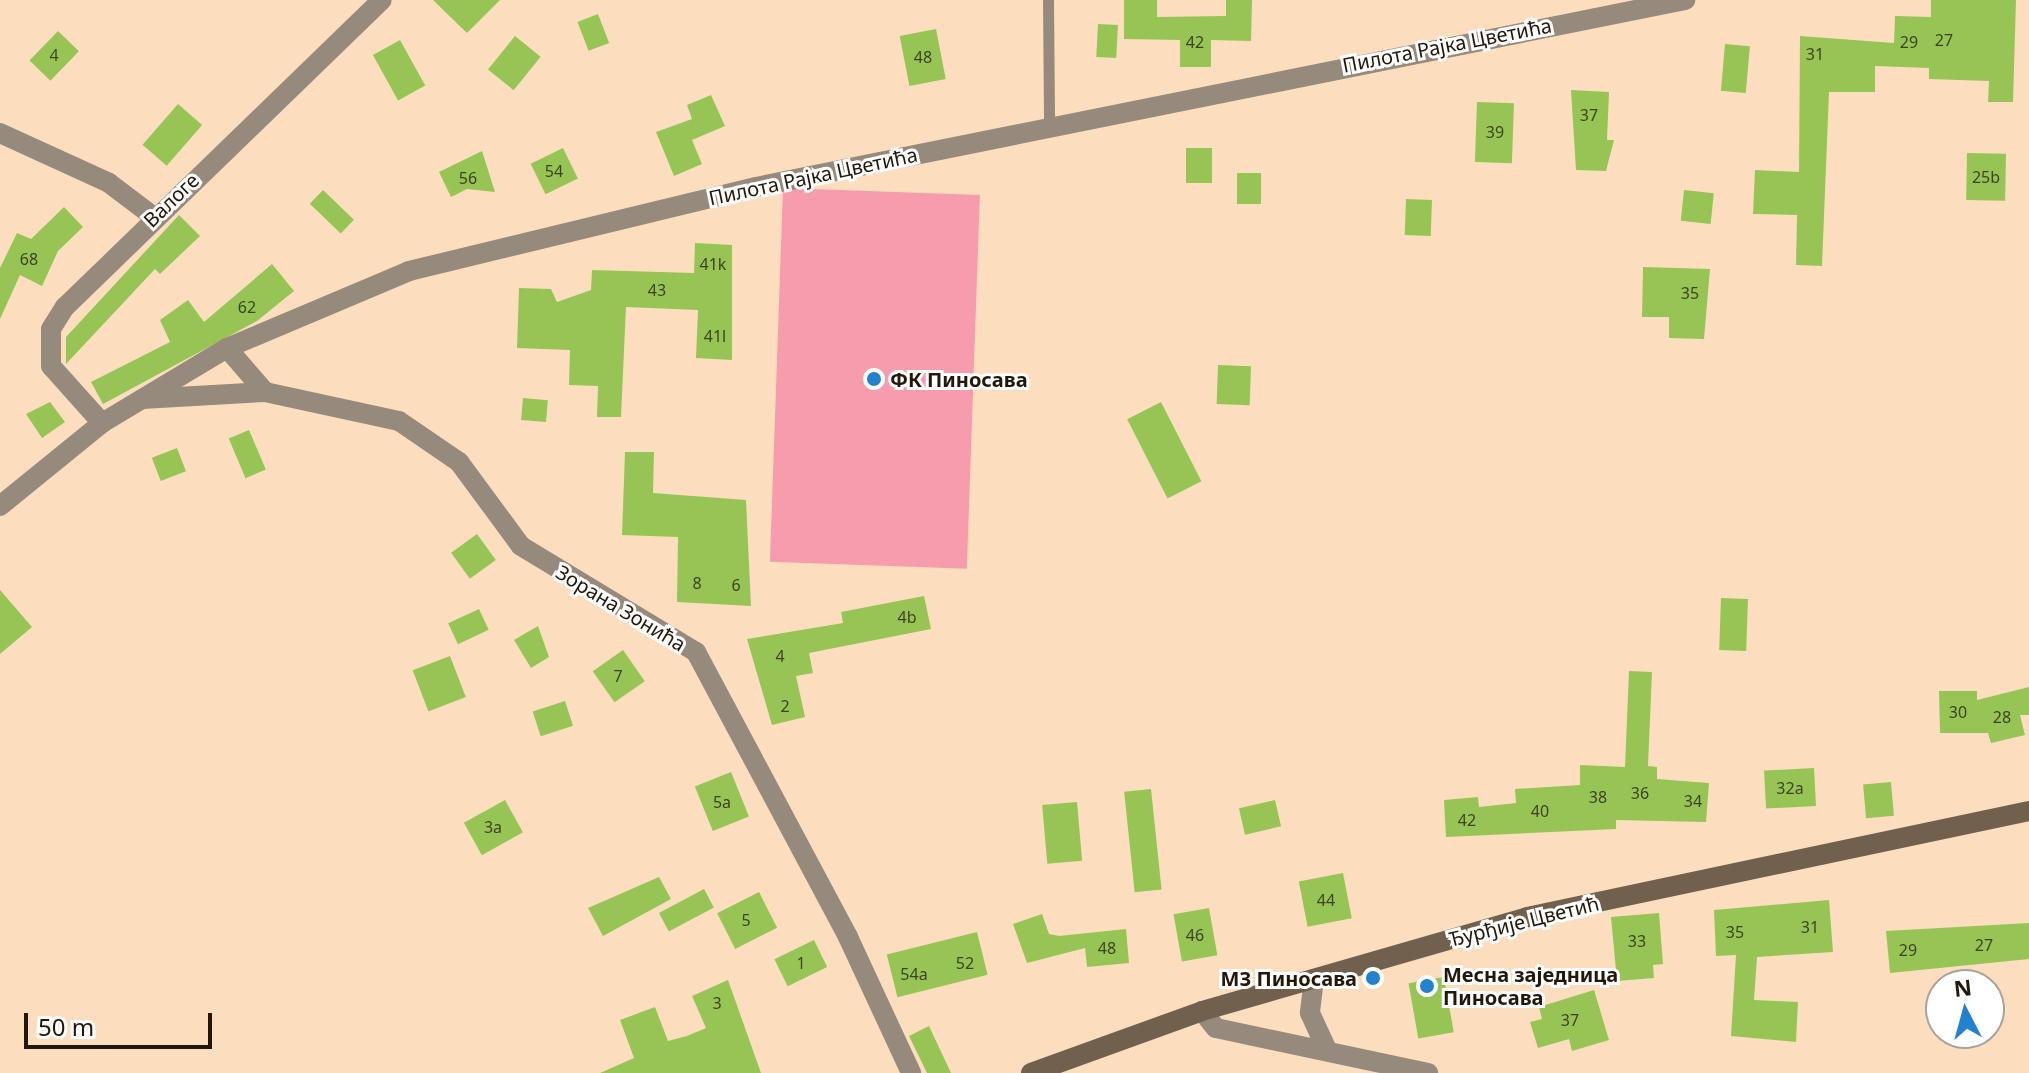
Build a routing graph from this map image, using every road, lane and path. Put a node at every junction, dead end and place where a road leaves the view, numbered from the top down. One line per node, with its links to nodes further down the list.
1 (382, 0): 6 (street, Валоге)
2 (1048, 0): 4 (lane)
3 (1685, 0): 4 (street, Пилота Рајка Цветића)
4 (1049, 126): 7 (street, Пилота Рајка Цветића)
5 (0, 133): 6 (street)
6 (154, 217): 10 (street, Валоге)
7 (227, 348): 8 (street); 9 (street, Пилота Рајка Цветића)
8 (265, 392): 9 (street, Зорана Зонића); 16 (street, Зорана Зонића)
9 (138, 399): 10 (street, Пилота Рајка Цветића)
10 (102, 423): 11 (street, Пилота Рајка Цветића)
11 (0, 506)
12 (2029, 811): 13 (street, Ђурђије Цветић)
13 (1314, 979): 14 (street, Ђурђије Цветић); 15 (street)
14 (1202, 1011): 15 (street); 17 (street, Ђурђије Цветић)
15 (1327, 1050): 18 (street)
16 (911, 1073)
17 (1031, 1073)
18 (1428, 1073)

